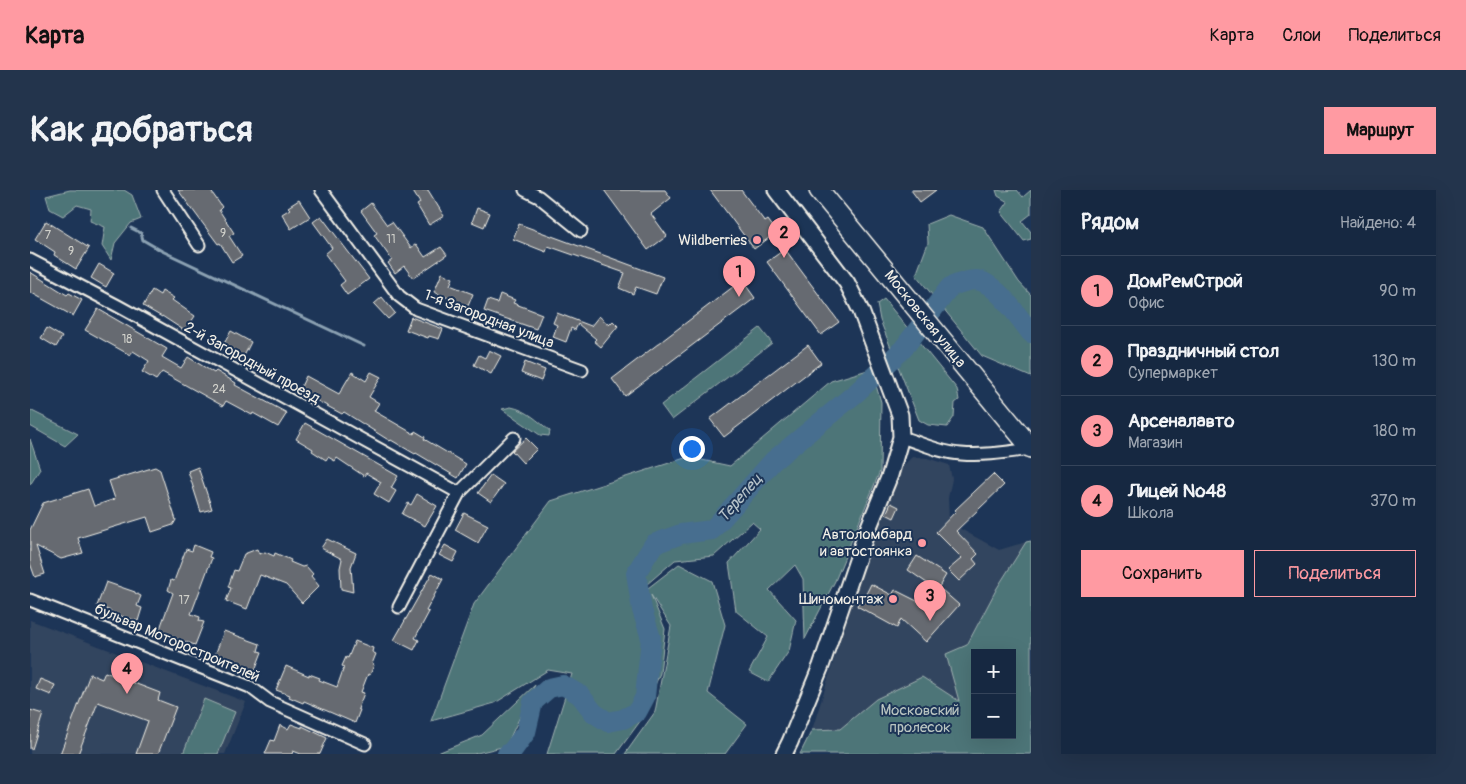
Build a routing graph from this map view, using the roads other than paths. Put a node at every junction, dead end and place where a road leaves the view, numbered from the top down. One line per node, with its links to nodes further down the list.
1 (163, 190): 7 (street)
2 (322, 190): 9 (street, 1-я Загородная улица)
3 (525, 190): 6 (street)
4 (776, 190): 10 (street)
5 (819, 190): 12 (main road, Московская улица)
6 (580, 231)
7 (199, 245)
8 (30, 260): 13 (street, 2-й Загородный проезд)
9 (582, 370)
10 (901, 437): 12 (street); 17 (street)
11 (514, 438): 13 (street)
12 (1031, 449)
13 (459, 493): 15 (street)
14 (30, 600): 16 (street, бульвар Моторостроителей)
15 (399, 608)
16 (364, 744)
17 (784, 754)

